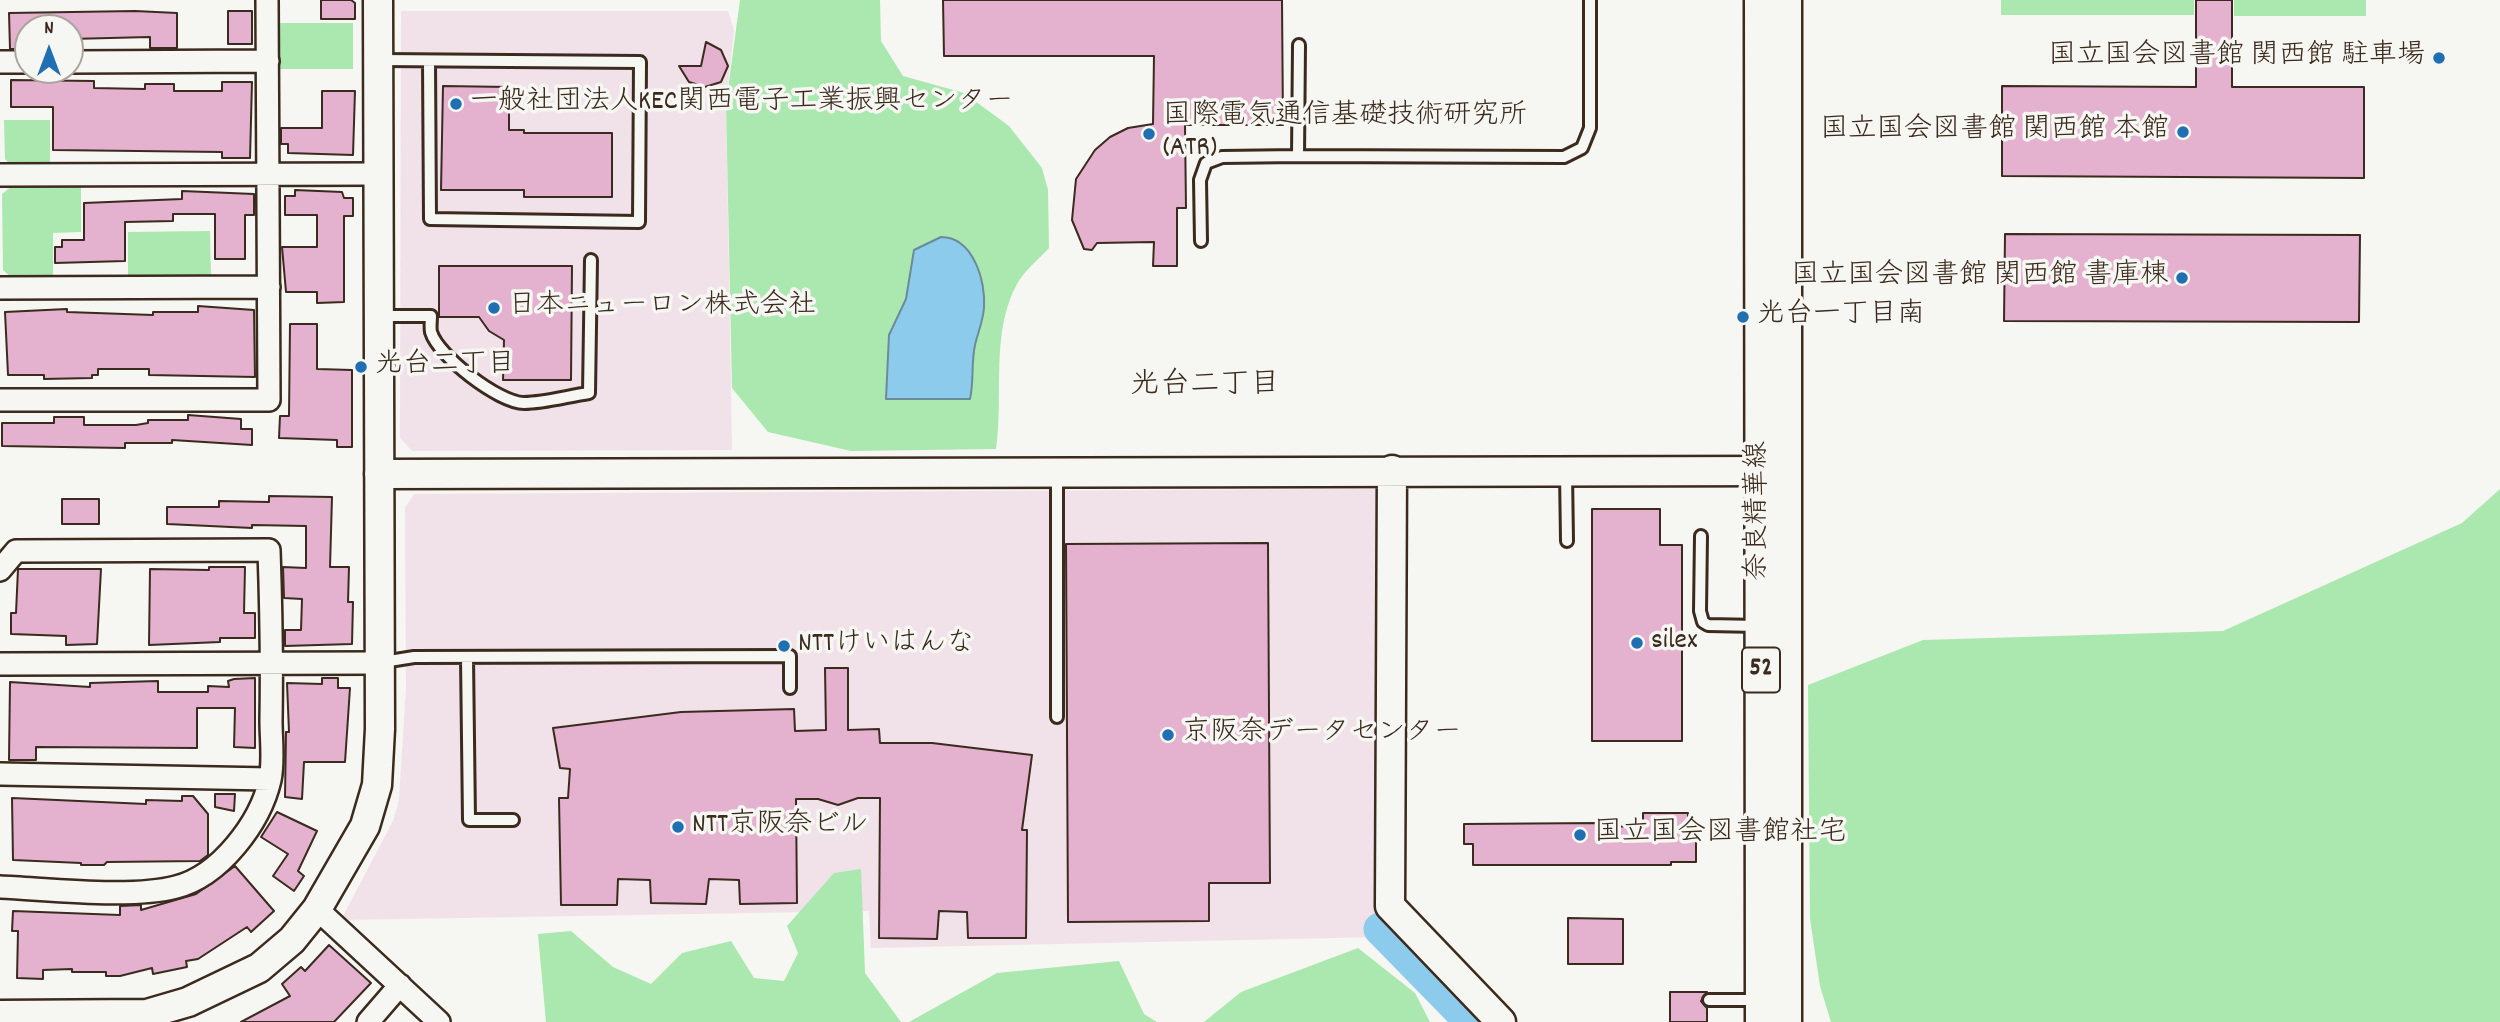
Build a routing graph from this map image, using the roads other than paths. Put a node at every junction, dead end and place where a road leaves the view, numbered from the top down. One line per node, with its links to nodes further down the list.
1 (267, 0): 8 (street)
2 (378, 0): 7 (street)
3 (1590, 0): 11 (lane)
4 (1761, 0): 24 (main road, 奈良精華線 / 52)
5 (1785, 0): 24 (main road, 奈良精華線 / 52)
6 (1300, 45): 11 (lane)
7 (378, 60): 9 (lane); 13 (street)
8 (268, 61): 10 (street); 12 (street)
9 (429, 61): 9 (lane)
10 (84, 62)
11 (1298, 156): 15 (lane)
12 (268, 174): 13 (street); 14 (street); 17 (street)
13 (379, 174): 19 (street)
14 (0, 175)
15 (1201, 241)
16 (591, 260): 19 (lane)
17 (269, 287): 18 (street); 20 (street)
18 (0, 288)
19 (379, 316): 25 (street)
20 (0, 400)
21 (1392, 470): 22 (street); 23 (street); 47 (street)
22 (1566, 470): 24 (street); 27 (lane)
23 (1057, 471): 25 (street); 35 (lane)
24 (1772, 471): 29 (main road, 奈良精華線 / 52); 48 (main road, 奈良精華線 / 52)
25 (379, 474): 32 (street)
26 (1701, 536): 29 (lane)
27 (1567, 541)
28 (0, 570): 31 (street)
29 (1761, 626): 43 (main road, 奈良精華線 / 52)
30 (467, 658): 32 (lane); 34 (lane); 38 (lane)
31 (272, 663): 32 (street); 33 (street); 37 (street)
32 (380, 663): 40 (street)
33 (0, 664)
34 (790, 688)
35 (1057, 717)
36 (0, 774): 37 (street)
37 (270, 779): 39 (street)
38 (513, 820)
39 (0, 887)
40 (317, 909): 41 (street); 44 (street)
41 (400, 985): 45 (street); 46 (street)
42 (1709, 1000): 43 (lane)
43 (1762, 1011)
44 (0, 1015)
45 (368, 1022)
46 (439, 1022)
47 (1501, 1022)
48 (1785, 1022)

